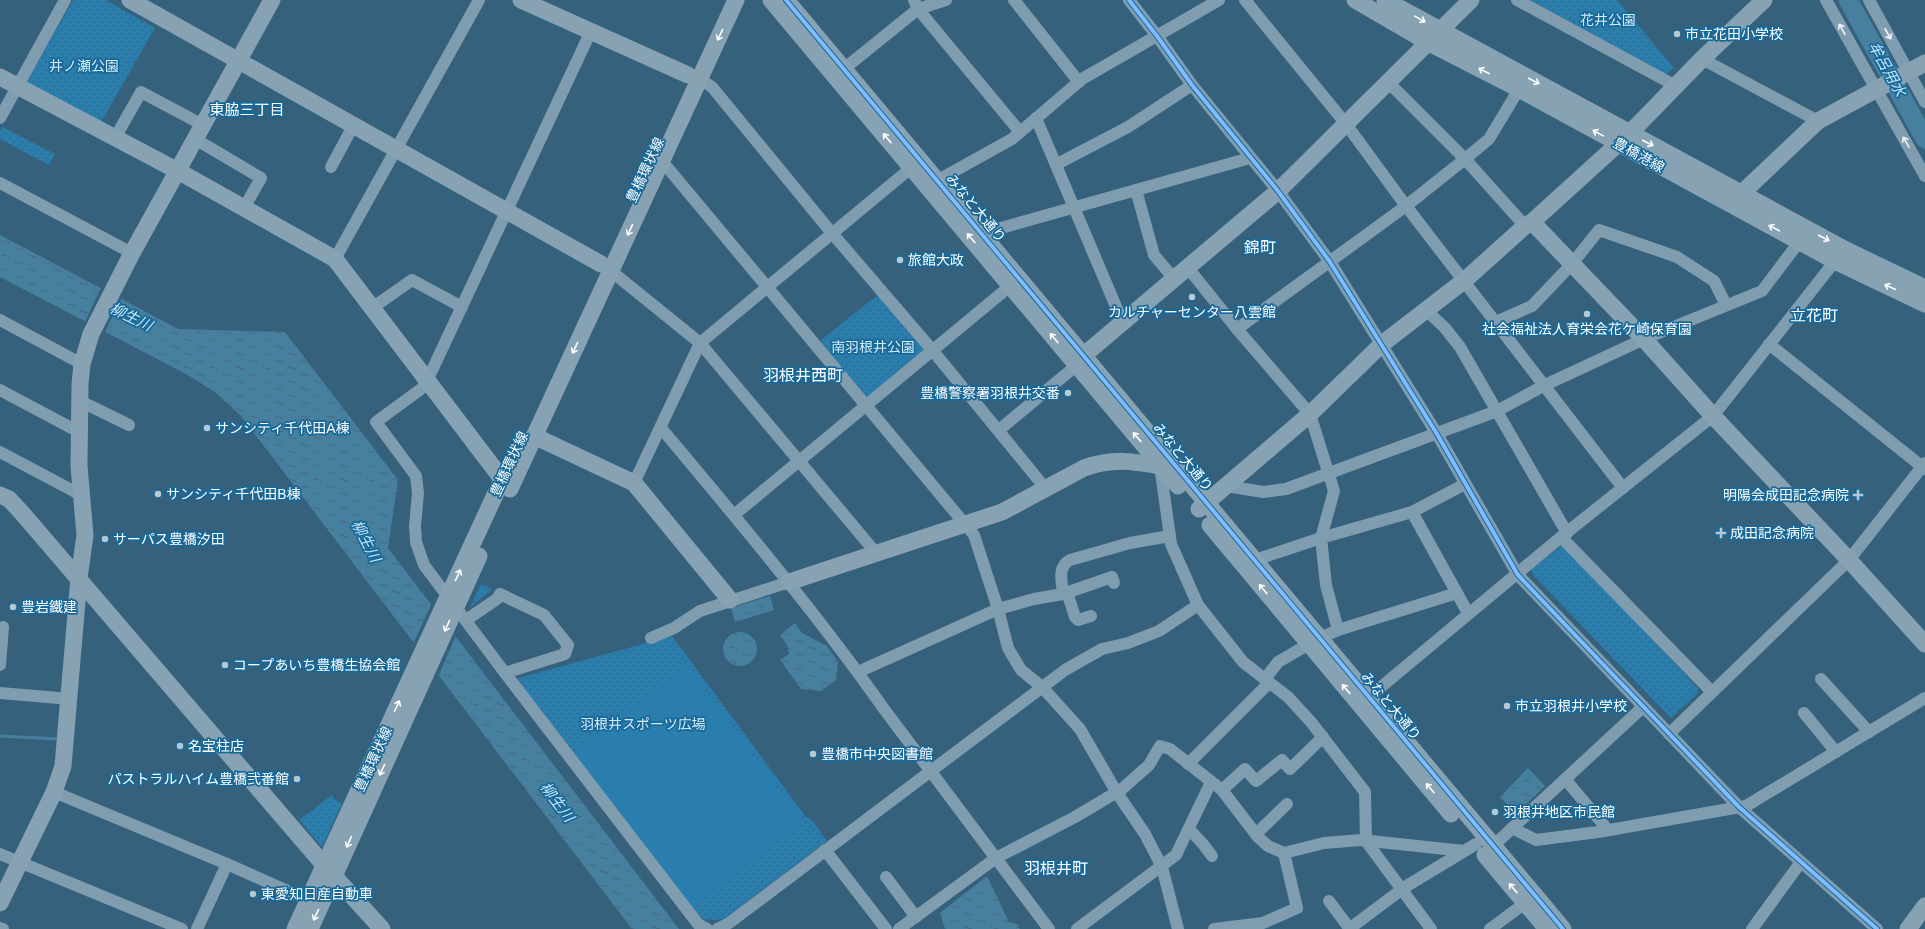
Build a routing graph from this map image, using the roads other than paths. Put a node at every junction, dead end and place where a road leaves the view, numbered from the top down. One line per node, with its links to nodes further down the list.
1 (65, 0): 37 (street)
2 (130, 0): 28 (street)
3 (272, 0): 28 (street)
4 (479, 0): 50 (street)
5 (521, 0): 24 (street)
6 (723, 0): 32 (street, 豊橋環状線)
7 (736, 0): 32 (street, 豊橋環状線, one-way to 32)
8 (771, 0): 54 (street, みなと大通り, one-way to 8)
9 (786, 0): 30 (street, みなと大通り)
10 (946, 0): 22 (street)
11 (1014, 0): 34 (street)
12 (1129, 0): 25 (street)
13 (1219, 0): 25 (street)
14 (1245, 0): 44 (street)
15 (1355, 0): 26 (street, 豊橋港線)
16 (1385, 0): 23 (street, 豊橋港線, one-way to 23)
17 (1471, 0): 23 (street)
18 (1517, 0): 38 (street)
19 (1764, 0): 27 (street)
20 (1826, 0): 33 (street, one-way to 20)
21 (1869, 0): 33 (street, one-way to 33)
22 (916, 4): 30 (street); 47 (street)
23 (1440, 30): 26 (street); 49 (street, 豊橋港線, one-way to 49)
24 (591, 31): 32 (street); 67 (street)
25 (1157, 36): 34 (street); 36 (street)
26 (1429, 43): 35 (street); 39 (street, 豊橋港線, one-way to 26)
27 (1702, 59): 38 (street); 43 (street)
28 (237, 62): 45 (street); 46 (street)
29 (1925, 63): 33 (street)
30 (845, 68): 54 (street, みなと大通り)
31 (0, 77): 37 (street)
32 (694, 77): 53 (street, 豊橋環状線); 69 (street); 77 (street, 豊橋環状線)
33 (1892, 81): 40 (street); 43 (street); 58 (street, one-way to 33)
34 (1079, 82): 42 (street)
35 (1390, 83): 44 (street); 52 (street)
36 (1192, 85): 51 (street); 55 (street)
37 (17, 86): 41 (street); 48 (street)
38 (1676, 86): 49 (street)
39 (1519, 89): 49 (street, 豊橋港線, one-way to 39); 52 (street)
40 (1925, 102)
41 (0, 118)
42 (1036, 118): 47 (street); 55 (street)
43 (1818, 121): 63 (street)
44 (1346, 124): 62 (street); 64 (street)
45 (353, 126): 50 (street); 56 (street)
46 (199, 132): 48 (street); 57 (street); 65 (street)
47 (1020, 132): 60 (street)
48 (115, 138): 57 (street)
49 (1624, 138): 63 (street, 豊橋港線, one-way to 63); 68 (street); 71 (street, 豊橋港線, one-way to 49)
50 (397, 149): 67 (street); 73 (street)
51 (1250, 158): 61 (street); 62 (street)
52 (1465, 159): 64 (street); 68 (street)
53 (662, 161): 77 (street, 豊橋環状線, one-way to 77); 82 (street)
54 (916, 163): 60 (street, みなと大通り); 69 (street)
55 (1057, 164): 66 (street)
56 (331, 167)
57 (178, 171): 65 (street); 72 (street)
58 (1925, 176)
59 (0, 183): 72 (street)
60 (933, 183): 70 (street, みなと大通り); 81 (street, みなと大通り, one-way to 60)
61 (1136, 190): 66 (street); 79 (street)
62 (1278, 191): 75 (street); 78 (street)
63 (1742, 193): 83 (street, 豊橋港線, one-way to 83)
64 (1406, 206): 75 (street); 80 (street)
65 (244, 208): 73 (street)
66 (1075, 208): 70 (street); 91 (street)
67 (508, 211): 77 (street); 86 (street)
68 (1528, 224): 76 (street); 80 (street)
69 (831, 232): 82 (street); 97 (street)
70 (983, 233): 81 (street, みなと大通り)
71 (1799, 242): 74 (street, 豊橋港線); 85 (street)
72 (132, 253): 99 (street)
73 (335, 259): 87 (street)
74 (1835, 261): 84 (street, 豊橋港線, one-way to 74); 96 (street)
75 (1330, 262): 92 (street); 95 (street)
76 (1571, 265): 85 (street); 90 (street); 93 (street)
77 (606, 268): 94 (street); 113 (street, 豊橋環状線, one-way to 113); 120 (street, 豊橋環状線)
78 (1188, 268): 79 (street); 92 (street)
79 (1175, 280): 91 (street)
80 (1465, 280): 88 (street); 90 (street)
81 (1016, 282): 97 (street); 98 (street, みなと大通り)
82 (766, 286): 94 (street); 104 (street)
83 (1925, 288)
84 (1925, 304)
85 (1726, 306): 93 (street)
86 (462, 307): 87 (street); 100 (street)
87 (372, 308): 100 (street)
88 (1426, 310): 95 (street); 105 (street)
89 (0, 320): 99 (street)
90 (1496, 322): 101 (street)
91 (1123, 323): 98 (street)
92 (1237, 329): 106 (street)
93 (1644, 339): 101 (street); 107 (street)
94 (700, 343): 109 (street); 115 (street)
95 (1382, 344): 106 (street); 112 (street)
96 (1769, 344): 107 (street); 117 (street)
97 (933, 351): 104 (street); 110 (street)
98 (1081, 360): 110 (street); 116 (street, みなと大通り, one-way to 98); 127 (street, みなと大通り)
99 (82, 364): 103 (street)
100 (427, 381): 120 (street); 148 (street)
101 (1545, 385): 105 (street); 124 (street)
102 (0, 390): 111 (street)
103 (80, 401): 108 (street); 111 (street)
104 (866, 407): 115 (street); 130 (street)
105 (1497, 411): 112 (street); 131 (street)
106 (1310, 414): 118 (street); 122 (street)
107 (1714, 416): 124 (street); 136 (street)
108 (129, 426)
109 (661, 428): 119 (street); 129 (street)
110 (999, 430): 123 (street)
111 (79, 432): 126 (street)
112 (1437, 434): 118 (street); 121 (street)
113 (534, 436): 119 (street); 120 (street, 豊橋環状線)
114 (0, 452): 126 (street)
115 (799, 461): 129 (street); 134 (street)
116 (1160, 466): 123 (street); 127 (street, みなと大通り); 132 (street)
117 (1924, 466): 136 (street)
118 (1327, 473): 122 (street); 133 (street)
119 (634, 483): 143 (street)
120 (504, 484): 196 (street, 豊橋環状線, bridge)
121 (1465, 484): 128 (street); 137 (street)
122 (1226, 486): 127 (street)
123 (1046, 488): 130 (street)
124 (1623, 488): 131 (street)
125 (0, 495): 138 (street)
126 (81, 495): 138 (street)
127 (1202, 507): 135 (street, みなと大通り); 153 (street, みなと大通り, one-way to 127)
128 (1412, 512): 133 (street); 142 (street)
129 (734, 515): 139 (street)
130 (965, 525): 134 (street); 145 (street)
131 (1564, 535): 137 (street); 160 (street)
132 (1170, 536): 141 (street); 144 (street)
133 (1321, 538): 135 (street); 150 (street)
134 (873, 554): 139 (street)
135 (1255, 560): 153 (street, みなと大通り)
136 (1849, 560): 151 (street); 160 (street)
137 (1517, 573): 146 (street); 165 (street)
138 (79, 578): 164 (street); 196 (street)
139 (789, 582): 143 (street); 155 (street)
140 (1114, 583): 141 (street)
141 (1065, 593): 145 (street); 147 (street)
142 (1458, 593): 146 (street); 150 (street)
143 (730, 600): 152 (street)
144 (1198, 605): 157 (street); 159 (street)
145 (998, 609): 155 (street); 159 (street)
146 (1468, 613): 162 (street)
147 (1091, 616)
148 (466, 620): 156 (street); 156 (street)
149 (3, 627): 154 (street)
150 (1338, 630): 153 (street)
151 (1922, 637)
152 (651, 638)
153 (1314, 641): 157 (street); 162 (street, みなと大通り); 186 (street, みなと大通り, one-way to 153)
154 (0, 665)
155 (858, 672): 172 (street)
156 (504, 673): 211 (street)
157 (1265, 679): 169 (street); 171 (street)
158 (1821, 679): 167 (street)
159 (1042, 687): 172 (street); 177 (street)
160 (1712, 692): 168 (street)
161 (0, 693): 164 (street)
162 (1369, 697): 185 (street, みなと大通り)
163 (1925, 698): 167 (street)
164 (70, 699): 176 (street)
165 (1643, 707): 168 (street); 173 (street)
166 (1804, 713): 170 (street)
167 (1869, 732): 170 (street)
168 (1669, 734): 179 (street)
169 (1323, 737): 175 (street); 184 (street)
170 (1836, 752): 179 (street)
171 (1188, 764): 174 (street); 177 (street)
172 (931, 771): 187 (street); 191 (street)
173 (1566, 779): 180 (street); 182 (street)
174 (1211, 782): 175 (street); 181 (street)
175 (1222, 790): 183 (street)
176 (54, 792): 192 (street); 194 (street)
177 (1118, 793): 191 (street); 195 (street)
178 (1287, 804): 183 (street)
179 (1739, 807): 182 (street); 193 (street)
180 (1512, 828): 182 (street); 185 (street)
181 (1189, 829): 190 (street); 195 (street)
182 (1608, 830)
183 (1256, 834): 188 (street)
184 (1366, 841): 186 (street); 188 (street); 198 (street)
185 (1493, 846): 223 (street, みなと大通り)
186 (1470, 848): 198 (street); 202 (street, みなと大通り, one-way to 186)
187 (825, 850): 205 (street); 213 (street)
188 (1284, 853): 218 (street)
189 (0, 854): 192 (street)
190 (1212, 856)
191 (996, 858): 204 (street); 215 (street)
192 (20, 862): 201 (street); 206 (street)
193 (1801, 862): 224 (street); 225 (street)
194 (227, 864): 199 (street); 207 (street)
195 (1162, 867): 216 (street); 217 (street)
196 (330, 870): 199 (street, 豊橋環状線); 209 (street, 豊橋環状線, one-way to 209); 210 (street)
197 (886, 877): 204 (street)
198 (1402, 890): 219 (street); 220 (street)
199 (308, 900): 208 (street, 豊橋環状線)
200 (1329, 901): 219 (street)
201 (0, 903)
202 (1525, 903): 221 (street); 222 (street, みなと大通り)
203 (1925, 906): 226 (street)
204 (916, 916): 214 (street)
205 (732, 926): 212 (street)
206 (182, 929)
207 (197, 929)
208 (295, 929)
209 (310, 929)
210 (382, 929)
211 (707, 929)
212 (717, 929)
213 (886, 929)
214 (899, 929)
215 (1050, 929)
216 (1077, 929)
217 (1178, 929)
218 (1214, 929)
219 (1350, 929)
220 (1431, 929)
221 (1490, 929)
222 (1547, 929)
223 (1563, 929)
224 (1752, 929)
225 (1877, 929)
226 (1908, 929)

